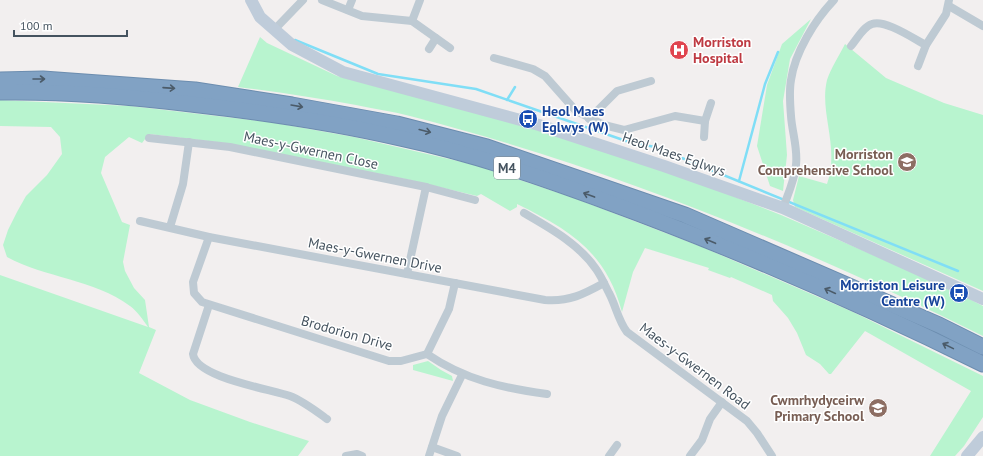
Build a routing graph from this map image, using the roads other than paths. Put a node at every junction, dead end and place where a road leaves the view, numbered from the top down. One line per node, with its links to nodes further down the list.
1 (251, 0): 11 (street, Heol Maes Eglwys)
2 (303, 0): 11 (street)
3 (322, 0): 8 (street)
4 (352, 0): 8 (street)
5 (420, 0): 9 (street)
6 (834, 0): 30 (street)
7 (949, 3): 10 (street); 13 (street)
8 (348, 10): 9 (street)
9 (412, 21): 12 (street)
10 (983, 26)
11 (274, 30): 30 (street, Heol Maes Eglwys)
12 (436, 38): 15 (street); 16 (street)
13 (926, 45): 14 (street); 18 (street)
14 (851, 46)
15 (450, 48)
16 (429, 49)
17 (494, 58): 23 (street)
18 (918, 66)
19 (0, 80): 40 (highway, M4, one-way to 40)
20 (651, 81): 23 (street)
21 (0, 92): 42 (highway, M4, one-way to 21)
22 (711, 103): 24 (street)
23 (589, 119): 24 (street)
24 (705, 121): 25 (street)
25 (704, 137)
26 (149, 138): 27 (street, Maes-y-Gwernen Close)
27 (189, 142): 28 (street, Maes-y-Gwernen Close); 33 (street)
28 (426, 187): 29 (street, Maes-y-Gwernen Close); 35 (street)
29 (475, 200)
30 (783, 208): 38 (street, Heol Maes Eglwys)
31 (524, 213): 37 (street, Maes-y-Gwernen Road)
32 (140, 221): 33 (street, Maes-y-Gwernen Drive)
33 (170, 227): 34 (street, Maes-y-Gwernen Drive)
34 (209, 237): 35 (street, Maes-y-Gwernen Drive); 39 (street, Brodorion Drive)
35 (407, 274): 36 (street, Maes-y-Gwernen Drive)
36 (455, 283): 37 (street, Maes-y-Gwernen Drive); 41 (street)
37 (604, 283): 45 (street, Maes-y-Gwernen Road)
38 (983, 299)
39 (209, 305): 41 (street, Brodorion Drive); 46 (street)
40 (983, 347)
41 (427, 354): 43 (street)
42 (983, 364)
43 (462, 375): 44 (street); 49 (street)
44 (547, 394)
45 (722, 402): 55 (street); 56 (street, Maes-y-Gwernen Road)
46 (328, 419)
47 (983, 436): 57 (street)
48 (617, 445): 54 (street)
49 (432, 447): 52 (street); 53 (street)
50 (347, 455): 51 (street)
51 (362, 456)
52 (429, 456)
53 (457, 456)
54 (609, 456)
55 (690, 456)
56 (772, 456)
57 (967, 456)

